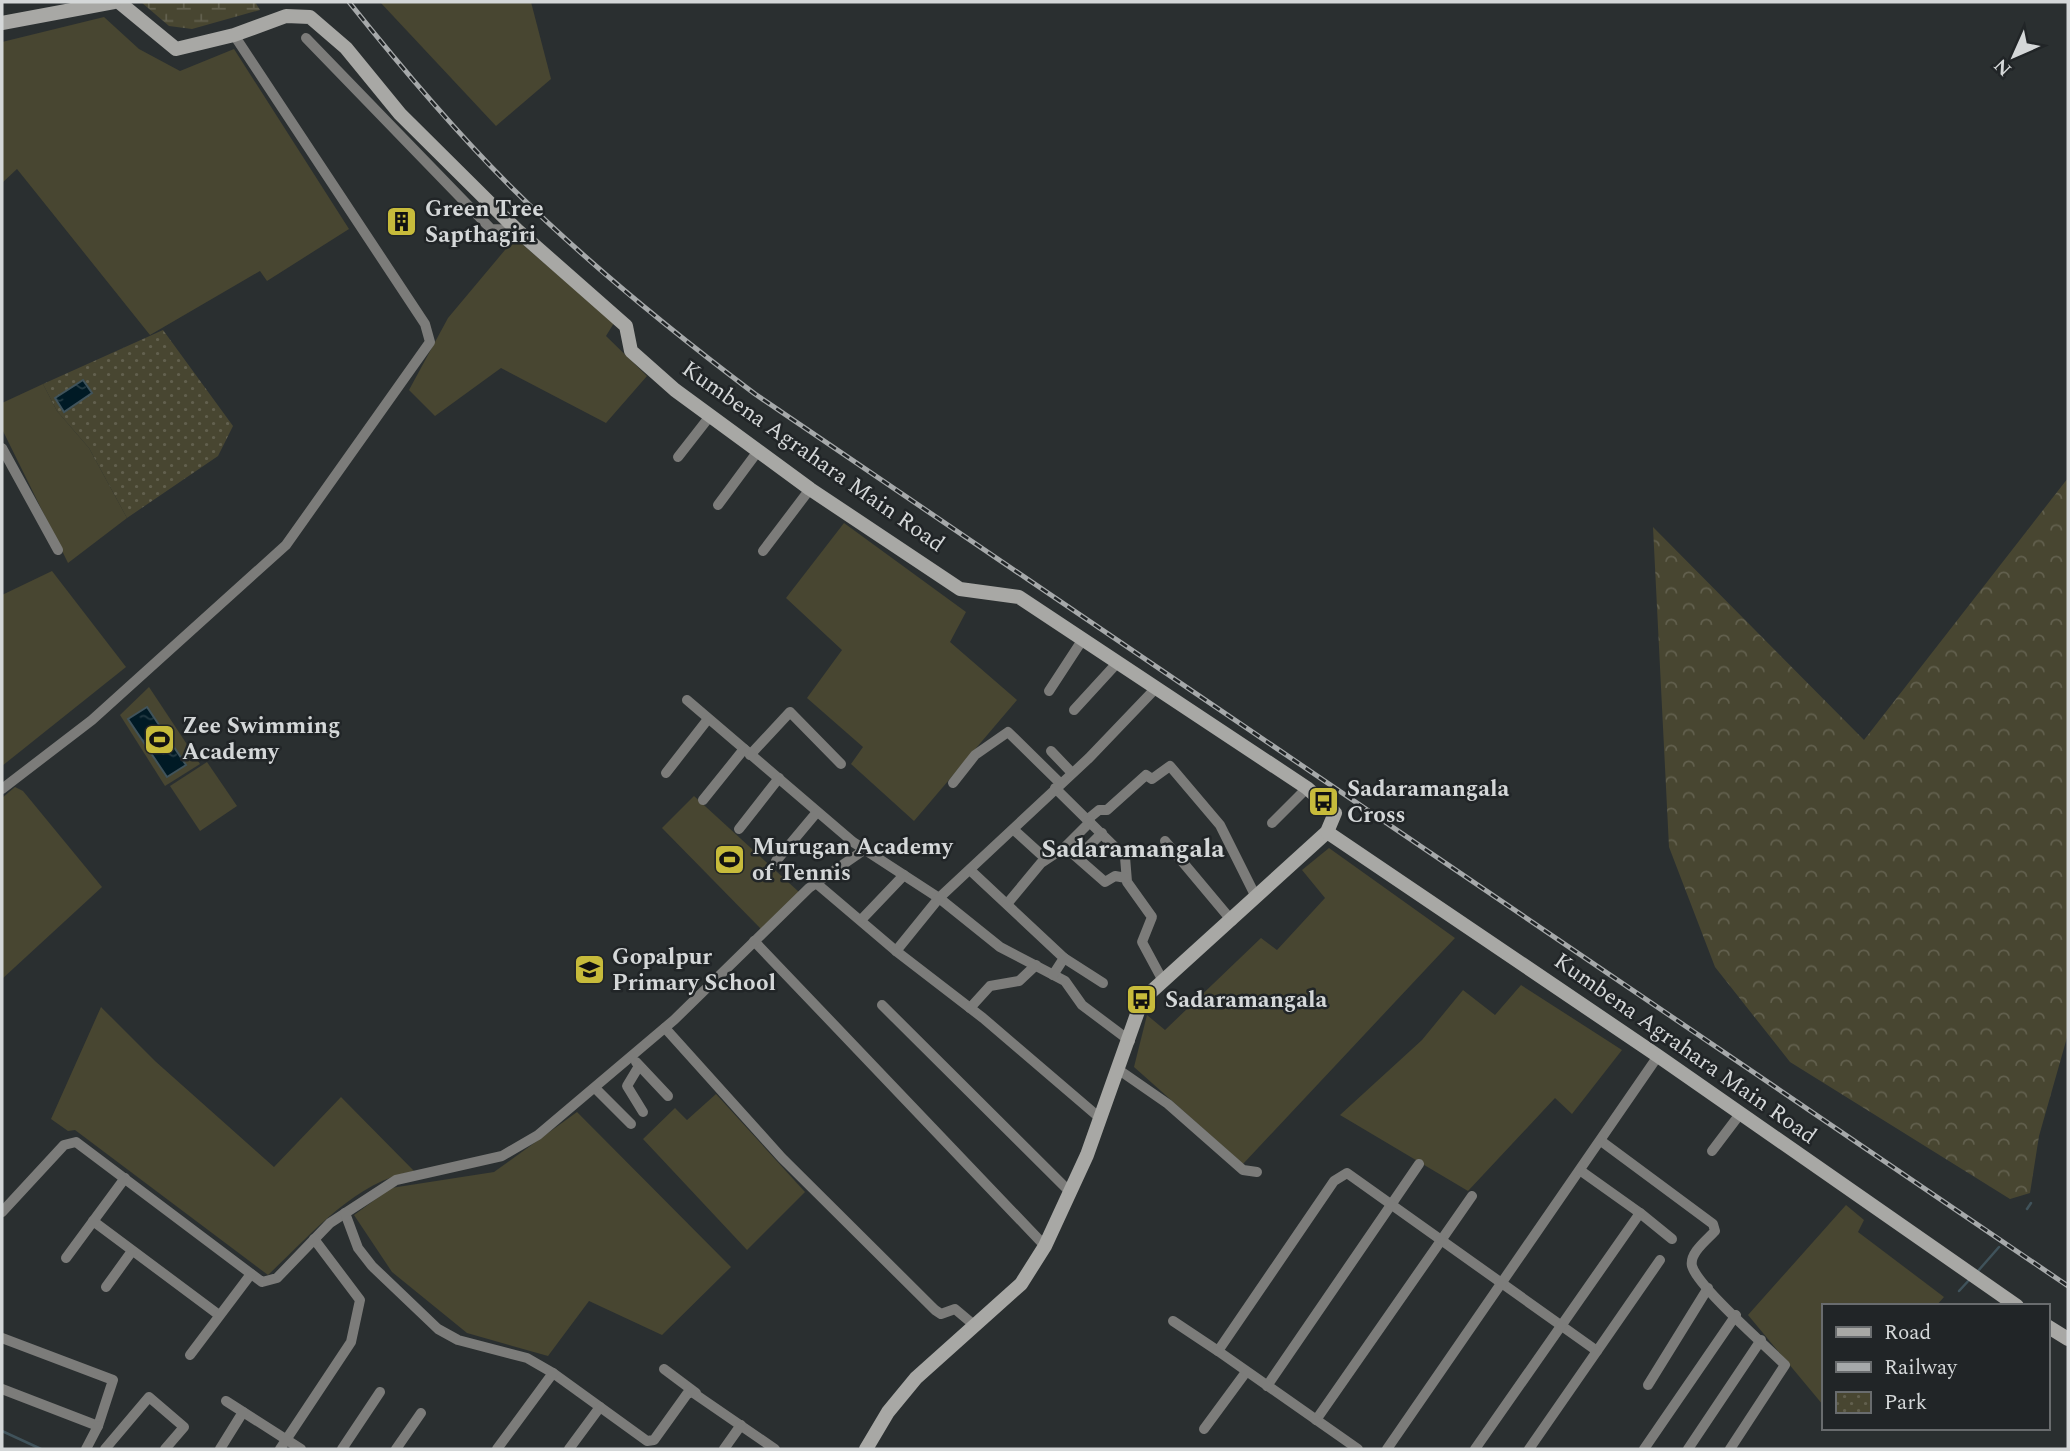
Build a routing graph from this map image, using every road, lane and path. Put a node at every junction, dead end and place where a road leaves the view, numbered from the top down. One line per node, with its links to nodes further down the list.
1 (117, 2): 2 (street, Kumbena Agrahara Main Road); 3 (street, Kumbena Agrahara Main Road)
2 (2, 23)
3 (234, 35): 5 (street, Kumbena Agrahara Main Road); 30 (street)
4 (306, 38): 5 (street)
5 (517, 230): 6 (street, Kumbena Agrahara Main Road)
6 (710, 416): 8 (street, Kumbena Agrahara Main Road); 9 (street)
7 (2, 448): 12 (street)
8 (758, 451): 10 (street, Kumbena Agrahara Main Road); 11 (street)
9 (678, 457)
10 (810, 489): 13 (street); 14 (street, Kumbena Agrahara Main Road)
11 (718, 505)
12 (58, 550)
13 (763, 551)
14 (1083, 639): 15 (street, Kumbena Agrahara Main Road); 17 (street)
15 (1118, 662): 16 (street, Kumbena Agrahara Main Road); 19 (street)
16 (1156, 688): 24 (street); 29 (street, Kumbena Agrahara Main Road)
17 (1049, 691)
18 (687, 700): 20 (street)
19 (1074, 710)
20 (708, 719): 22 (street); 25 (street)
21 (1051, 751): 24 (street)
22 (747, 752): 23 (street); 26 (street); 31 (street)
23 (841, 764)
24 (1072, 773): 28 (street)
25 (666, 774)
26 (779, 778): 32 (street); 36 (street)
27 (953, 783): 28 (street)
28 (1058, 786): 35 (street); 37 (street)
29 (1307, 788): 34 (street); 38 (street, Kumbena Agrahara Main Road)
30 (2, 789)
31 (703, 800)
32 (817, 811): 42 (street); 44 (street)
33 (1109, 821): 35 (street)
34 (1272, 823)
35 (1095, 826): 40 (street); 41 (street); 47 (street); 49 (street)
36 (739, 830)
37 (1014, 830): 43 (street); 45 (street)
38 (1326, 832): 49 (street); 65 (street, Kumbena Agrahara Main Road)
39 (1165, 841): 53 (street)
40 (1089, 846)
41 (1065, 847): 43 (street); 47 (street)
42 (864, 850): 46 (street); 48 (street)
43 (1046, 859): 51 (street)
44 (776, 861)
45 (970, 870): 50 (street); 51 (street)
46 (904, 875): 50 (street); 52 (street)
47 (1126, 878): 59 (street)
48 (816, 883): 52 (street); 54 (street)
49 (1256, 897): 53 (street)
50 (939, 898): 55 (street); 57 (street)
51 (1007, 904): 56 (street)
52 (862, 919): 55 (street)
53 (1231, 921): 59 (street)
54 (754, 942): 63 (street); 90 (street)
55 (896, 951): 62 (street)
56 (1063, 958): 58 (street); 60 (street)
57 (1036, 965): 58 (street); 62 (street)
58 (1053, 975): 64 (street)
59 (1163, 981): 64 (street)
60 (1103, 983)
61 (882, 1005): 80 (street)
62 (970, 1008): 72 (street)
63 (665, 1028): 66 (street); 102 (street)
64 (1130, 1041): 67 (street)
65 (1658, 1056): 71 (street, Kumbena Agrahara Main Road); 74 (street)
66 (635, 1062): 68 (street); 69 (street); 70 (street)
67 (1119, 1070): 72 (street); 78 (street)
68 (594, 1088): 73 (street); 84 (street)
69 (668, 1096)
70 (643, 1112)
71 (1740, 1114): 75 (street); 98 (street, Kumbena Agrahara Main Road)
72 (1101, 1119): 80 (street)
73 (631, 1124)
74 (1601, 1141): 77 (street); 97 (street)
75 (1713, 1151)
76 (1419, 1164): 82 (street)
77 (1581, 1171): 85 (street); 95 (street)
78 (1257, 1172)
79 (125, 1178): 83 (street); 86 (street); 94 (street)
80 (1070, 1192): 90 (street)
81 (1472, 1196): 89 (street)
82 (1392, 1205): 89 (street); 108 (street); 115 (street)
83 (2, 1212)
84 (345, 1213): 87 (street); 113 (street)
85 (1640, 1213): 88 (street); 103 (street)
86 (93, 1221): 91 (street); 92 (street)
87 (314, 1239): 94 (street); 127 (street)
88 (1672, 1239)
89 (1443, 1241): 95 (street); 123 (street)
90 (1045, 1246): 102 (street)
91 (132, 1251): 96 (street); 99 (street)
92 (66, 1258)
93 (1660, 1260): 109 (street)
94 (251, 1274): 99 (street)
95 (1503, 1283): 103 (street); 142 (street)
96 (106, 1287)
97 (1708, 1288): 100 (street); 114 (street)
98 (2014, 1304)
99 (219, 1315): 110 (street)
100 (1736, 1315): 107 (street); 145 (street)
101 (1173, 1321): 108 (street)
102 (974, 1325): 140 (street)
103 (1562, 1325): 109 (street); 143 (street)
104 (2049, 1326): 106 (street)
105 (2, 1338): 125 (street)
106 (2068, 1339)
107 (1761, 1340): 146 (street); 147 (street)
108 (1217, 1350): 112 (street)
109 (1597, 1351): 144 (street)
110 (190, 1355)
111 (664, 1369): 118 (street)
112 (1246, 1372): 115 (street); 126 (street)
113 (553, 1373): 120 (street); 136 (street)
114 (1648, 1385)
115 (1267, 1386): 123 (street)
116 (2, 1390): 125 (street)
117 (380, 1392): 134 (street)
118 (696, 1393): 124 (street); 128 (street)
119 (226, 1401): 121 (street)
120 (600, 1407): 128 (street); 137 (street)
121 (243, 1412): 127 (street); 132 (street)
122 (421, 1413): 135 (street)
123 (1316, 1420): 141 (street)
124 (741, 1425): 138 (street); 139 (street)
125 (98, 1426): 129 (street)
126 (1204, 1429)
127 (283, 1444): 133 (street)
128 (651, 1445)
129 (86, 1449)
130 (105, 1449): 131 (street)
131 (165, 1449)
132 (220, 1449)
133 (301, 1449)
134 (342, 1449)
135 (396, 1449)
136 (497, 1449)
137 (569, 1449)
138 (724, 1449)
139 (775, 1449)
140 (866, 1449)
141 (1358, 1449)
142 (1387, 1449)
143 (1475, 1449)
144 (1529, 1449)
145 (1644, 1449)
146 (1688, 1449)
147 (1730, 1449)

